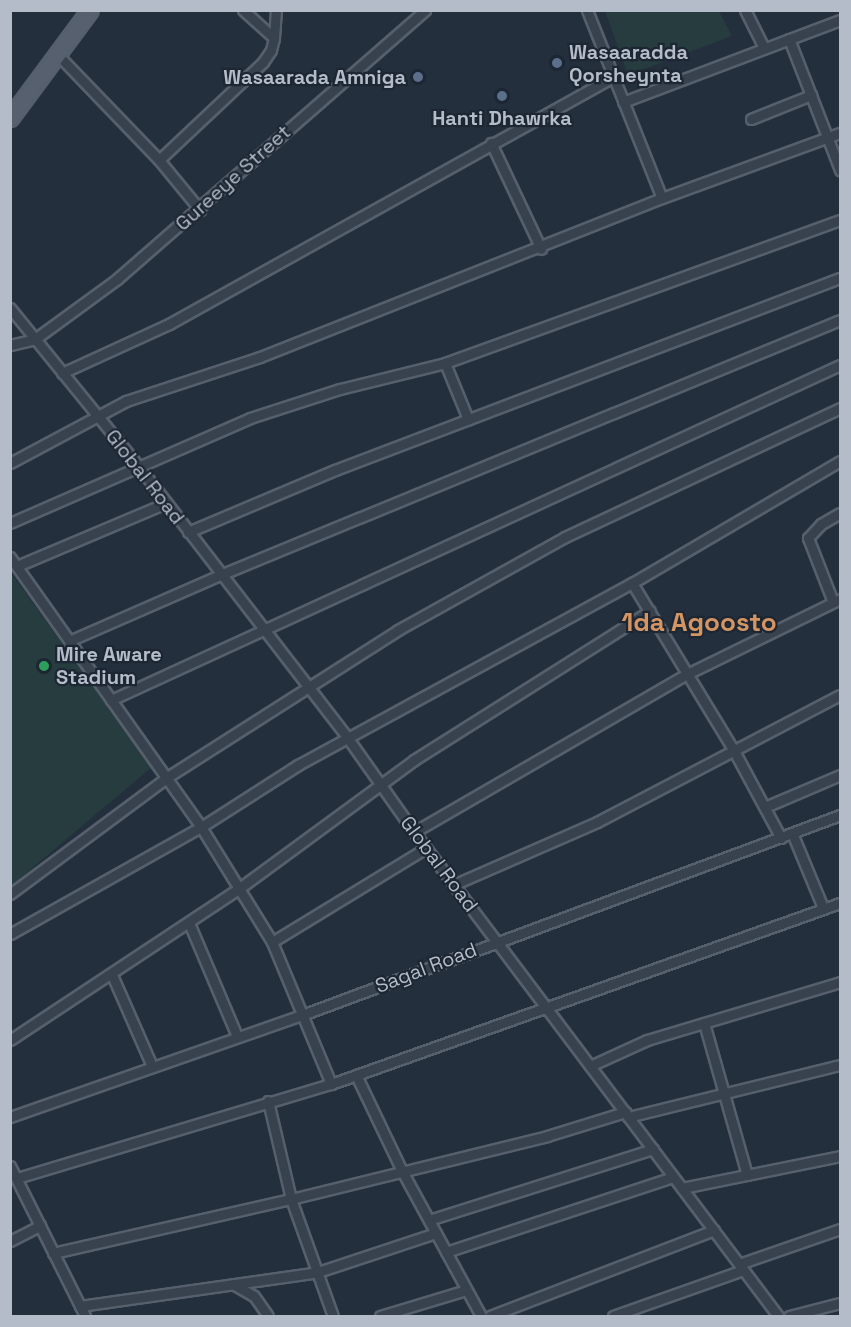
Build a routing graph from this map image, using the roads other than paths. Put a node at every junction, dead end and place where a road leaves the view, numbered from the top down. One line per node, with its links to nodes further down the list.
1 (90, 10): 11 (main road)
2 (243, 10): 8 (street)
3 (276, 10): 8 (street)
4 (425, 10): 23 (street, Gureeye Street)
5 (588, 10): 12 (street)
6 (745, 11): 10 (street)
7 (840, 20): 9 (street)
8 (274, 38): 20 (street)
9 (789, 39): 10 (street); 13 (street)
10 (764, 48): 14 (street)
11 (58, 55): 15 (main road); 20 (street)
12 (613, 77): 14 (street); 19 (street)
13 (811, 95): 16 (street); 18 (street)
14 (623, 102): 22 (street)
15 (10, 117)
16 (751, 119)
17 (840, 133): 18 (street)
18 (829, 137): 21 (street); 22 (street)
19 (491, 143): 25 (street); 33 (street)
20 (159, 160): 23 (street)
21 (840, 170)
22 (662, 198): 25 (street)
23 (200, 210): 29 (street, Gureeye Street)
24 (840, 220): 31 (street)
25 (541, 249): 35 (street)
26 (840, 278): 36 (street)
27 (10, 308): 29 (street, Global Road)
28 (840, 320): 46 (street)
29 (35, 339): 30 (street); 33 (street, Global Road)
30 (10, 345)
31 (445, 363): 36 (street); 39 (street)
32 (840, 365): 50 (street)
33 (62, 373): 35 (street, Global Road)
34 (840, 408): 53 (street)
35 (96, 414): 38 (street); 39 (street, Global Road)
36 (468, 419): 43 (street)
37 (840, 461): 47 (street)
38 (10, 463)
39 (140, 468): 40 (street, Global Road); 42 (street)
40 (166, 503): 43 (street, Global Road); 45 (street)
41 (840, 513): 48 (street)
42 (10, 523)
43 (188, 532): 46 (street, Global Road)
44 (10, 557): 45 (street)
45 (17, 566): 51 (street)
46 (220, 575): 50 (street, Global Road); 51 (street)
47 (632, 583): 49 (street); 56 (street)
48 (837, 600): 52 (street)
49 (650, 611): 52 (street); 60 (street)
50 (261, 629): 53 (street, Global Road); 55 (street)
51 (69, 641): 55 (street)
52 (687, 674): 57 (street); 64 (street)
53 (308, 688): 56 (street, Global Road); 59 (street)
54 (840, 695): 57 (street)
55 (111, 700): 59 (street)
56 (347, 737): 60 (street, Global Road); 63 (street)
57 (733, 749): 61 (street); 68 (street)
58 (840, 775): 61 (street)
59 (166, 778): 63 (street); 70 (street)
60 (380, 785): 64 (street, Global Road); 69 (street)
61 (765, 807): 66 (street)
62 (840, 815): 65 (street, Sagal Road)
63 (201, 827): 69 (street); 74 (street)
64 (414, 832): 67 (street, Global Road)
65 (792, 833): 66 (street, Sagal Road); 72 (street)
66 (781, 838): 75 (street, Sagal Road)
67 (426, 848): 68 (street, Global Road); 76 (street)
68 (453, 885): 75 (street, Global Road)
69 (237, 890): 73 (street); 76 (street)
70 (10, 894)
71 (840, 903): 72 (street)
72 (824, 908): 79 (street)
73 (189, 923): 77 (street); 82 (street)
74 (10, 934)
75 (496, 941): 79 (street, Global Road); 80 (street, Sagal Road)
76 (272, 942): 80 (street)
77 (112, 975): 83 (street); 85 (street)
78 (840, 982): 81 (street)
79 (547, 1009): 86 (street, Global Road); 87 (street)
80 (302, 1015): 82 (street, Sagal Road); 88 (street)
81 (704, 1023): 86 (street); 89 (street)
82 (237, 1036): 85 (street, Sagal Road)
83 (10, 1040)
84 (840, 1065): 89 (street)
85 (152, 1066): 92 (street, Sagal Road)
86 (590, 1066): 91 (street, Global Road)
87 (356, 1075): 88 (street); 96 (street)
88 (331, 1084): 90 (street)
89 (724, 1094): 91 (street); 97 (street)
90 (268, 1101): 99 (street); 101 (street)
91 (627, 1115): 93 (street, Global Road); 96 (street)
92 (10, 1117)
93 (653, 1149): 98 (street, Global Road); 102 (street)
94 (840, 1156): 97 (street)
95 (10, 1166): 99 (street)
96 (402, 1171): 101 (street); 102 (street)
97 (747, 1175): 100 (street)
98 (673, 1177): 100 (street, Global Road); 108 (street)
99 (16, 1178): 103 (street)
100 (682, 1188): 105 (street, Global Road)
101 (291, 1199): 109 (street); 111 (street)
102 (429, 1220): 106 (street)
103 (40, 1226): 107 (street); 109 (street)
104 (840, 1229): 110 (street)
105 (714, 1230): 110 (street, Global Road); 121 (street)
106 (436, 1233): 108 (street); 111 (street)
107 (10, 1241)
108 (446, 1252): 113 (street)
109 (53, 1253): 115 (street)
110 (741, 1267): 122 (street); 123 (street, Global Road)
111 (318, 1272): 112 (street); 118 (street)
112 (233, 1284): 115 (street); 117 (street)
113 (466, 1290): 119 (street); 120 (street)
114 (840, 1304): 124 (street)
115 (80, 1306): 116 (street)
116 (85, 1317)
117 (268, 1317)
118 (333, 1317)
119 (380, 1317)
120 (481, 1317)
121 (490, 1317)
122 (613, 1317)
123 (778, 1317)
124 (789, 1317)

